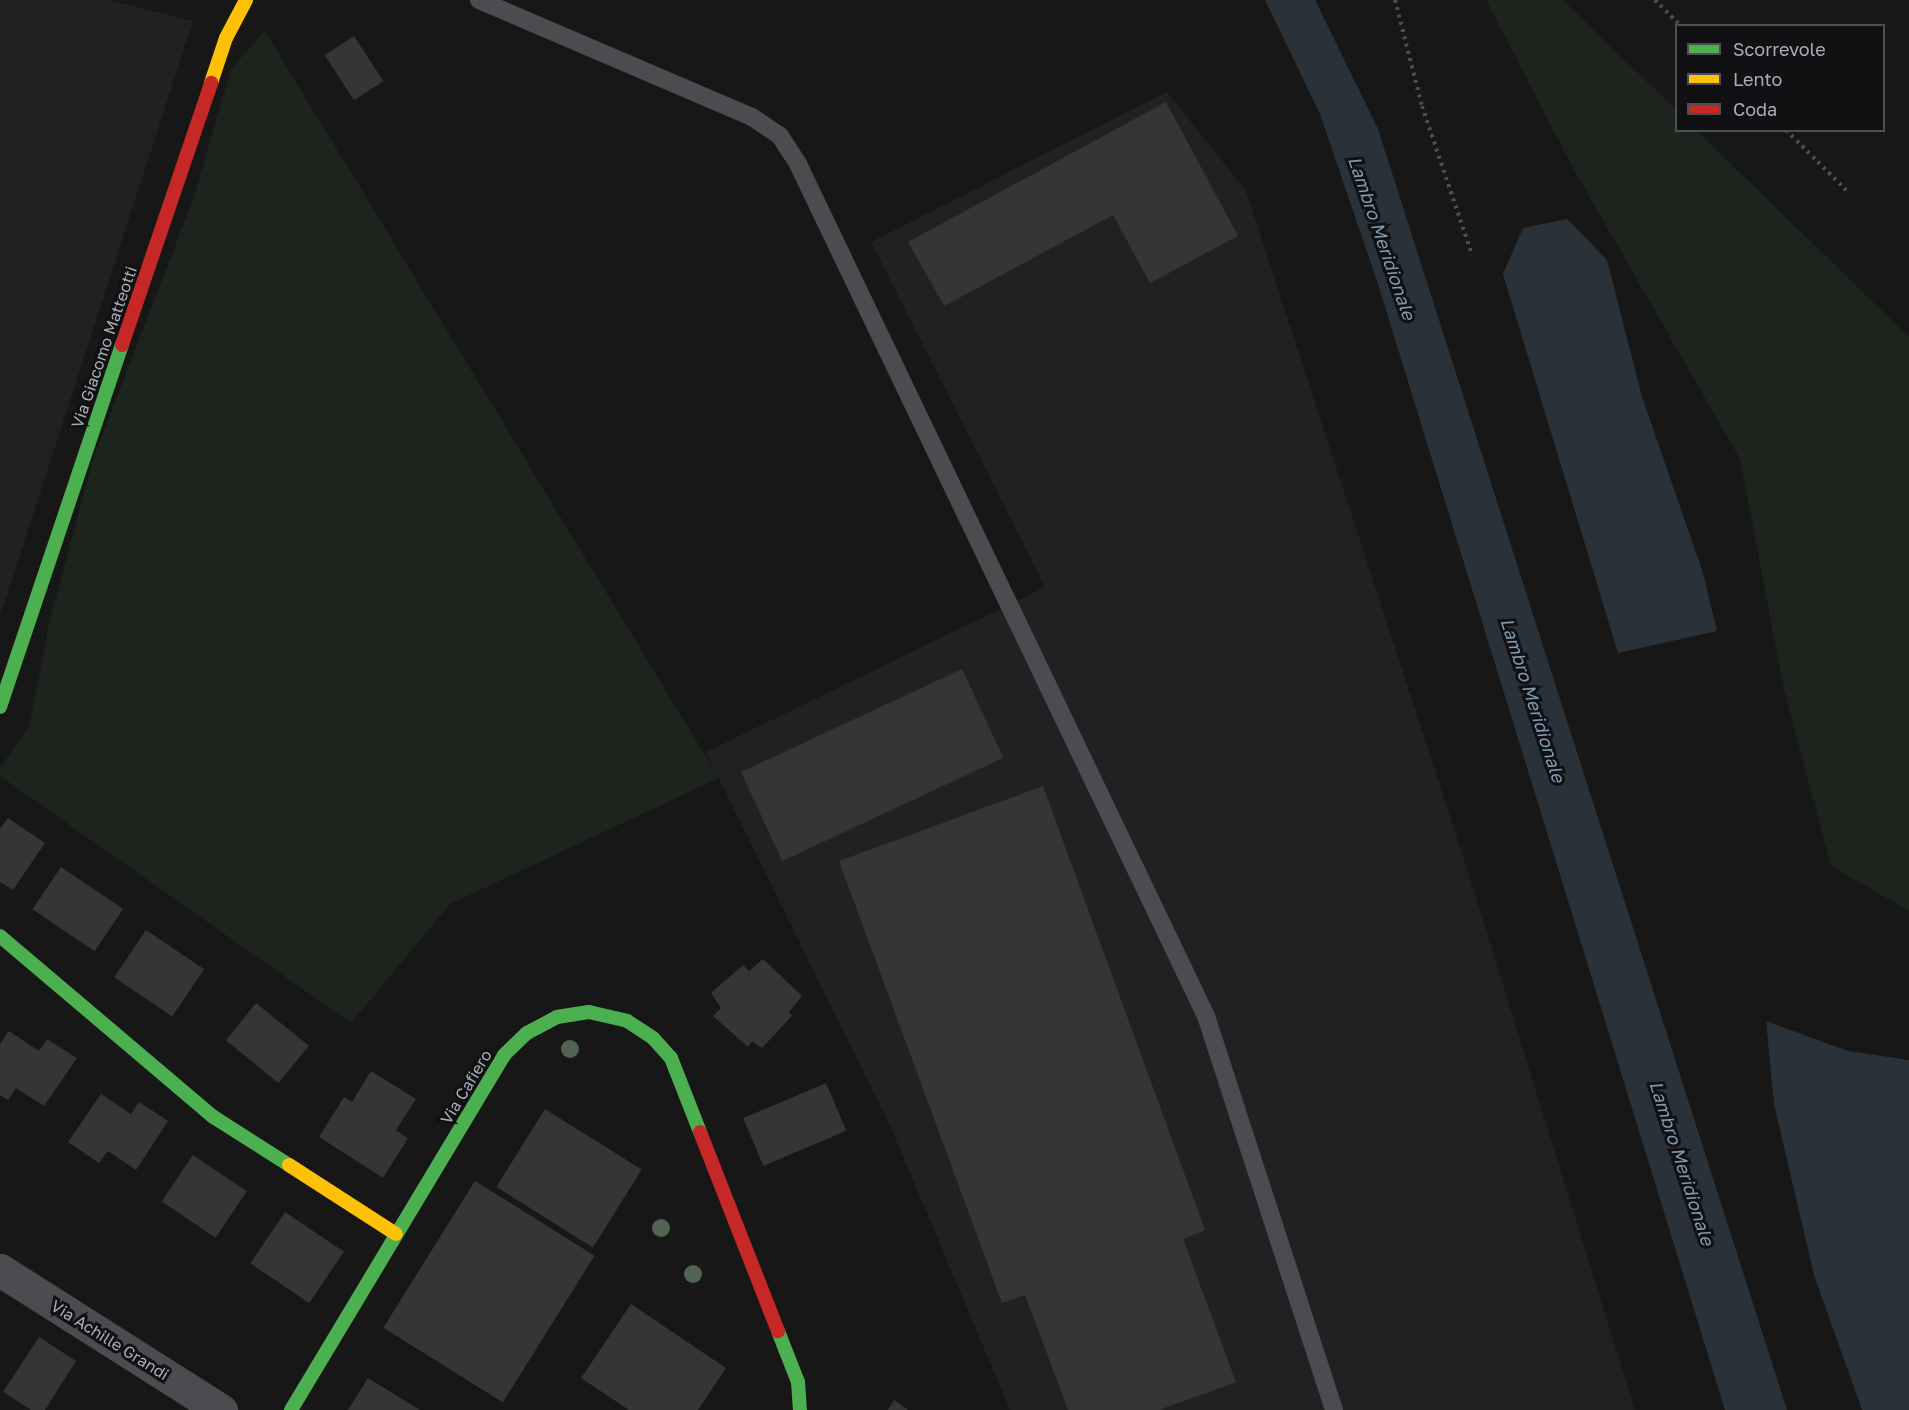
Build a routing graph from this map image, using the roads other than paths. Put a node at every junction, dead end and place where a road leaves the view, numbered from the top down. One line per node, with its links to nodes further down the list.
1 (246, 0): 3 (street, Via Giacomo Matteotti)
2 (479, 0): 10 (lane)
3 (0, 707)
4 (0, 936): 5 (street)
5 (396, 1234): 8 (street, Via Cafiero); 9 (street, Via Cafiero)
6 (0, 1270): 7 (street, Via Achille Grandi)
7 (220, 1410)
8 (291, 1410)
9 (800, 1410)
10 (1334, 1410)

